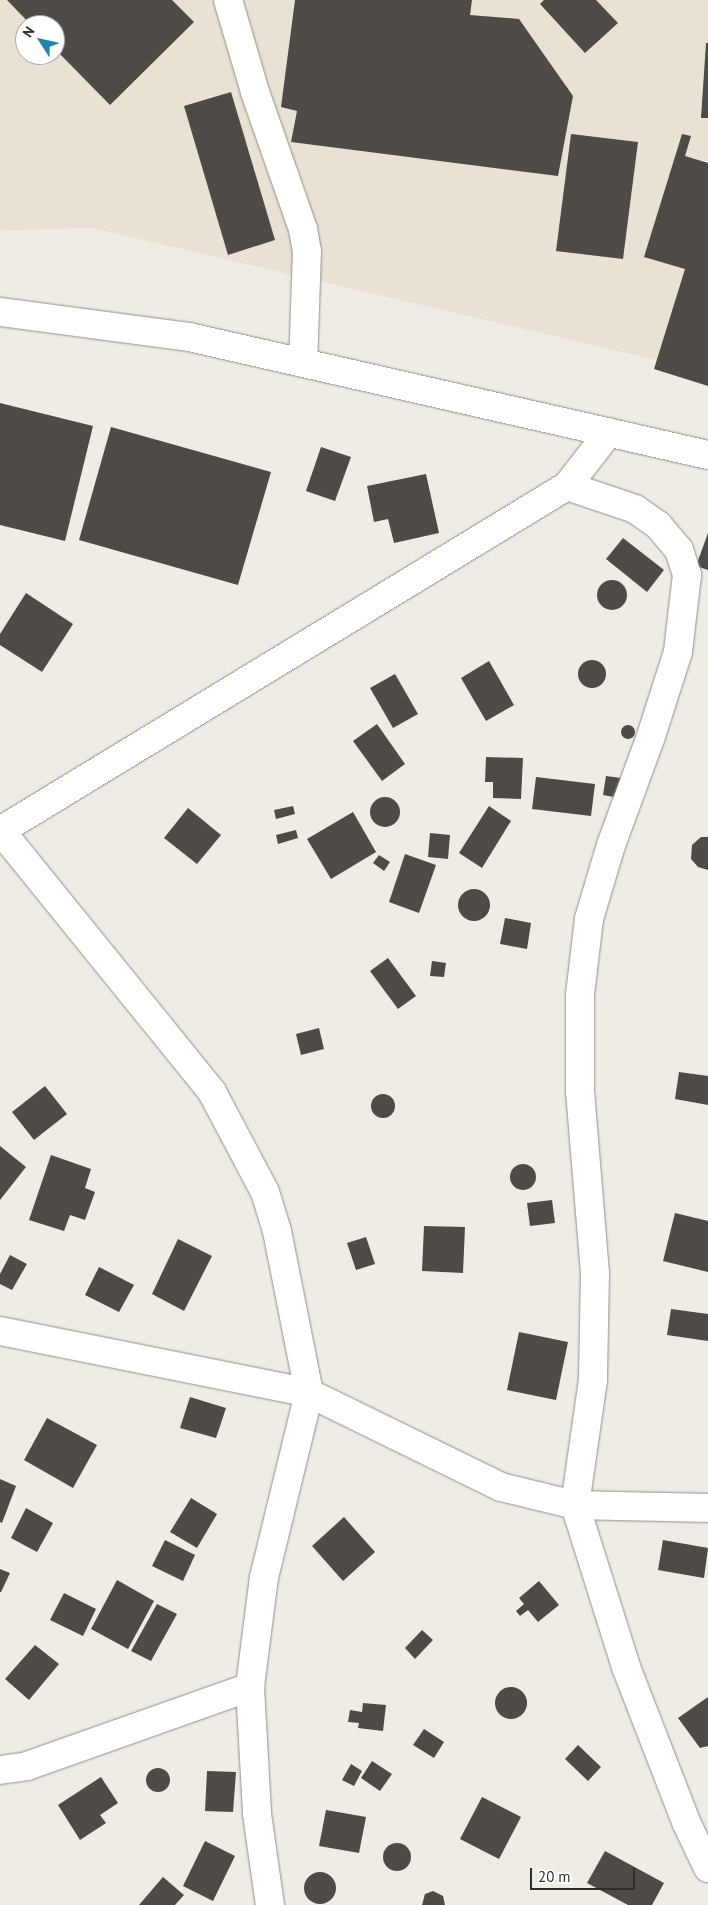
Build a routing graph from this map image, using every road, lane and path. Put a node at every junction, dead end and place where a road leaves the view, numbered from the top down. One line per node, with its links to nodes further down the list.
1 (228, 0): 3 (street)
2 (0, 312): 3 (street)
3 (302, 363): 4 (street)
4 (609, 432): 5 (street); 6 (street)
5 (708, 455)
6 (567, 486): 7 (street); 10 (street)
7 (0, 830): 9 (street)
8 (0, 1330): 9 (street)
9 (309, 1393): 10 (street); 12 (street)
10 (575, 1505): 11 (street); 14 (street)
11 (708, 1508)
12 (250, 1687): 13 (street); 15 (street)
13 (0, 1770)
14 (708, 1868)
15 (270, 1905)

